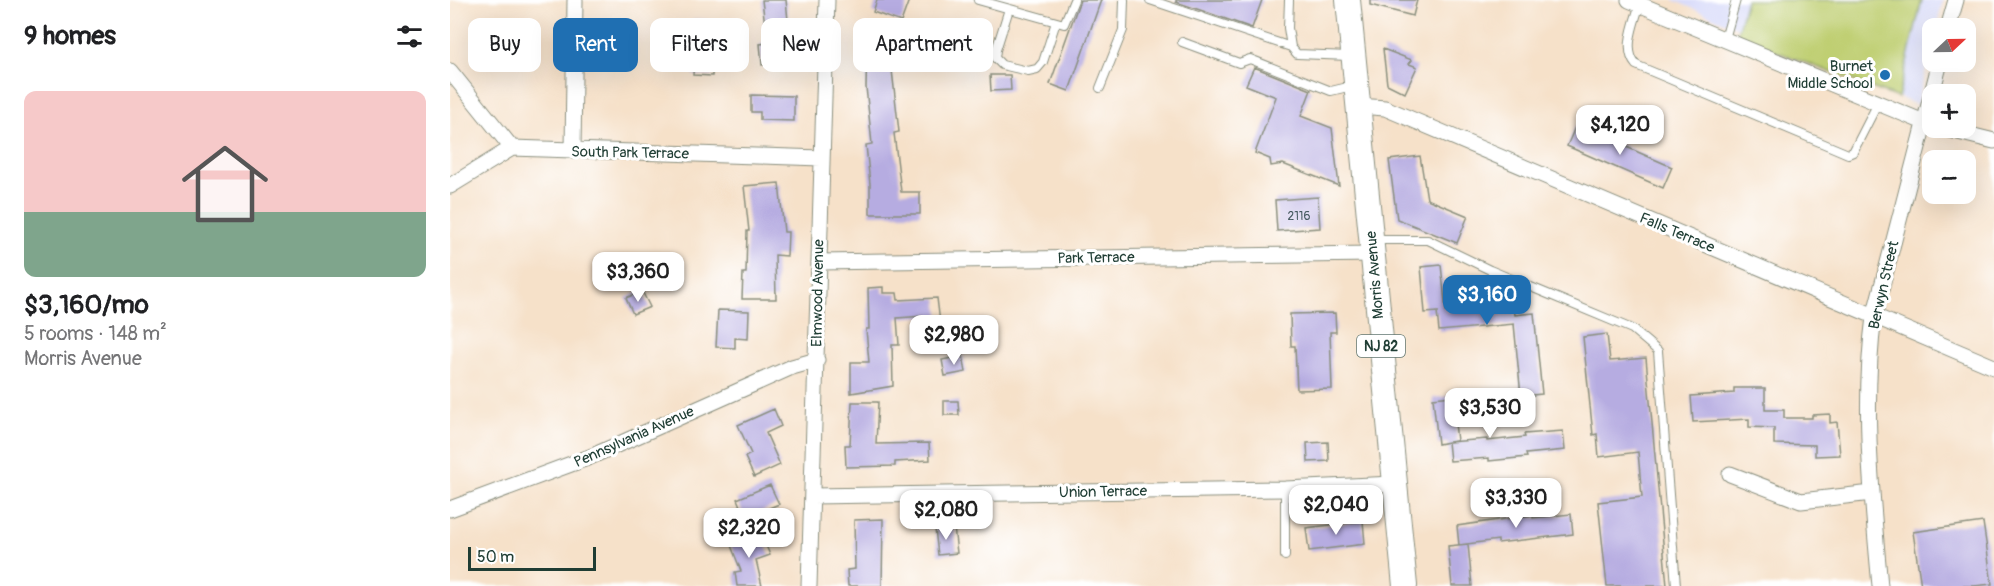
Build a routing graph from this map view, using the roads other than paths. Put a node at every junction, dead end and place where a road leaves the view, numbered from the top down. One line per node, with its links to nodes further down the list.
1 (575, 0): 28 (street)
2 (827, 0): 29 (street, Elmwood Avenue)
3 (978, 0): 12 (lane)
4 (1074, 0): 14 (lane)
5 (1124, 0): 20 (lane)
6 (1150, 0): 17 (lane)
7 (1289, 0): 17 (lane)
8 (1348, 0): 18 (main road, Morris Avenue / NJ 82)
9 (1736, 0): 15 (lane)
10 (1956, 0): 13 (street)
11 (1634, 2): 15 (street); 22 (lane)
12 (1009, 9): 14 (lane); 14 (lane)
13 (1951, 18)
14 (1060, 23)
15 (1725, 39): 22 (street)
16 (1182, 42): 21 (lane)
17 (1291, 47): 18 (lane)
18 (1354, 57): 21 (main road, Morris Avenue / NJ 82)
19 (450, 71): 27 (street)
20 (1100, 88)
21 (1358, 95): 31 (main road, Morris Avenue / NJ 82); 33 (street, Falls Terrace)
22 (1878, 102): 23 (street)
23 (1922, 121)
24 (1976, 136): 26 (street)
25 (1924, 138): 33 (street, Berwyn Street)
26 (1994, 141)
27 (512, 148): 28 (street, South Park Terrace); 30 (street)
28 (573, 151): 29 (street, South Park Terrace)
29 (821, 158): 32 (street, Elmwood Avenue)
30 (450, 186)
31 (1372, 247): 32 (street, Park Terrace); 37 (main road, Morris Avenue / NJ 82); 45 (lane)
32 (819, 262): 34 (street, Elmwood Avenue)
33 (1874, 317): 35 (street, Falls Terrace); 39 (street, Berwyn Street)
34 (817, 360): 40 (street, Elmwood Avenue); 41 (street, Pennsylvania Avenue)
35 (1994, 368)
36 (1730, 474): 39 (street)
37 (1394, 484): 38 (street, Union Terrace); 44 (main road, Morris Avenue / NJ 82)
38 (1285, 489): 40 (street, Union Terrace); 42 (lane)
39 (1872, 493): 46 (street, Berwyn Street)
40 (812, 496): 43 (street, Elmwood Avenue)
41 (450, 509)
42 (1285, 556)
43 (809, 586)
44 (1405, 586)
45 (1676, 586)
46 (1880, 586)

